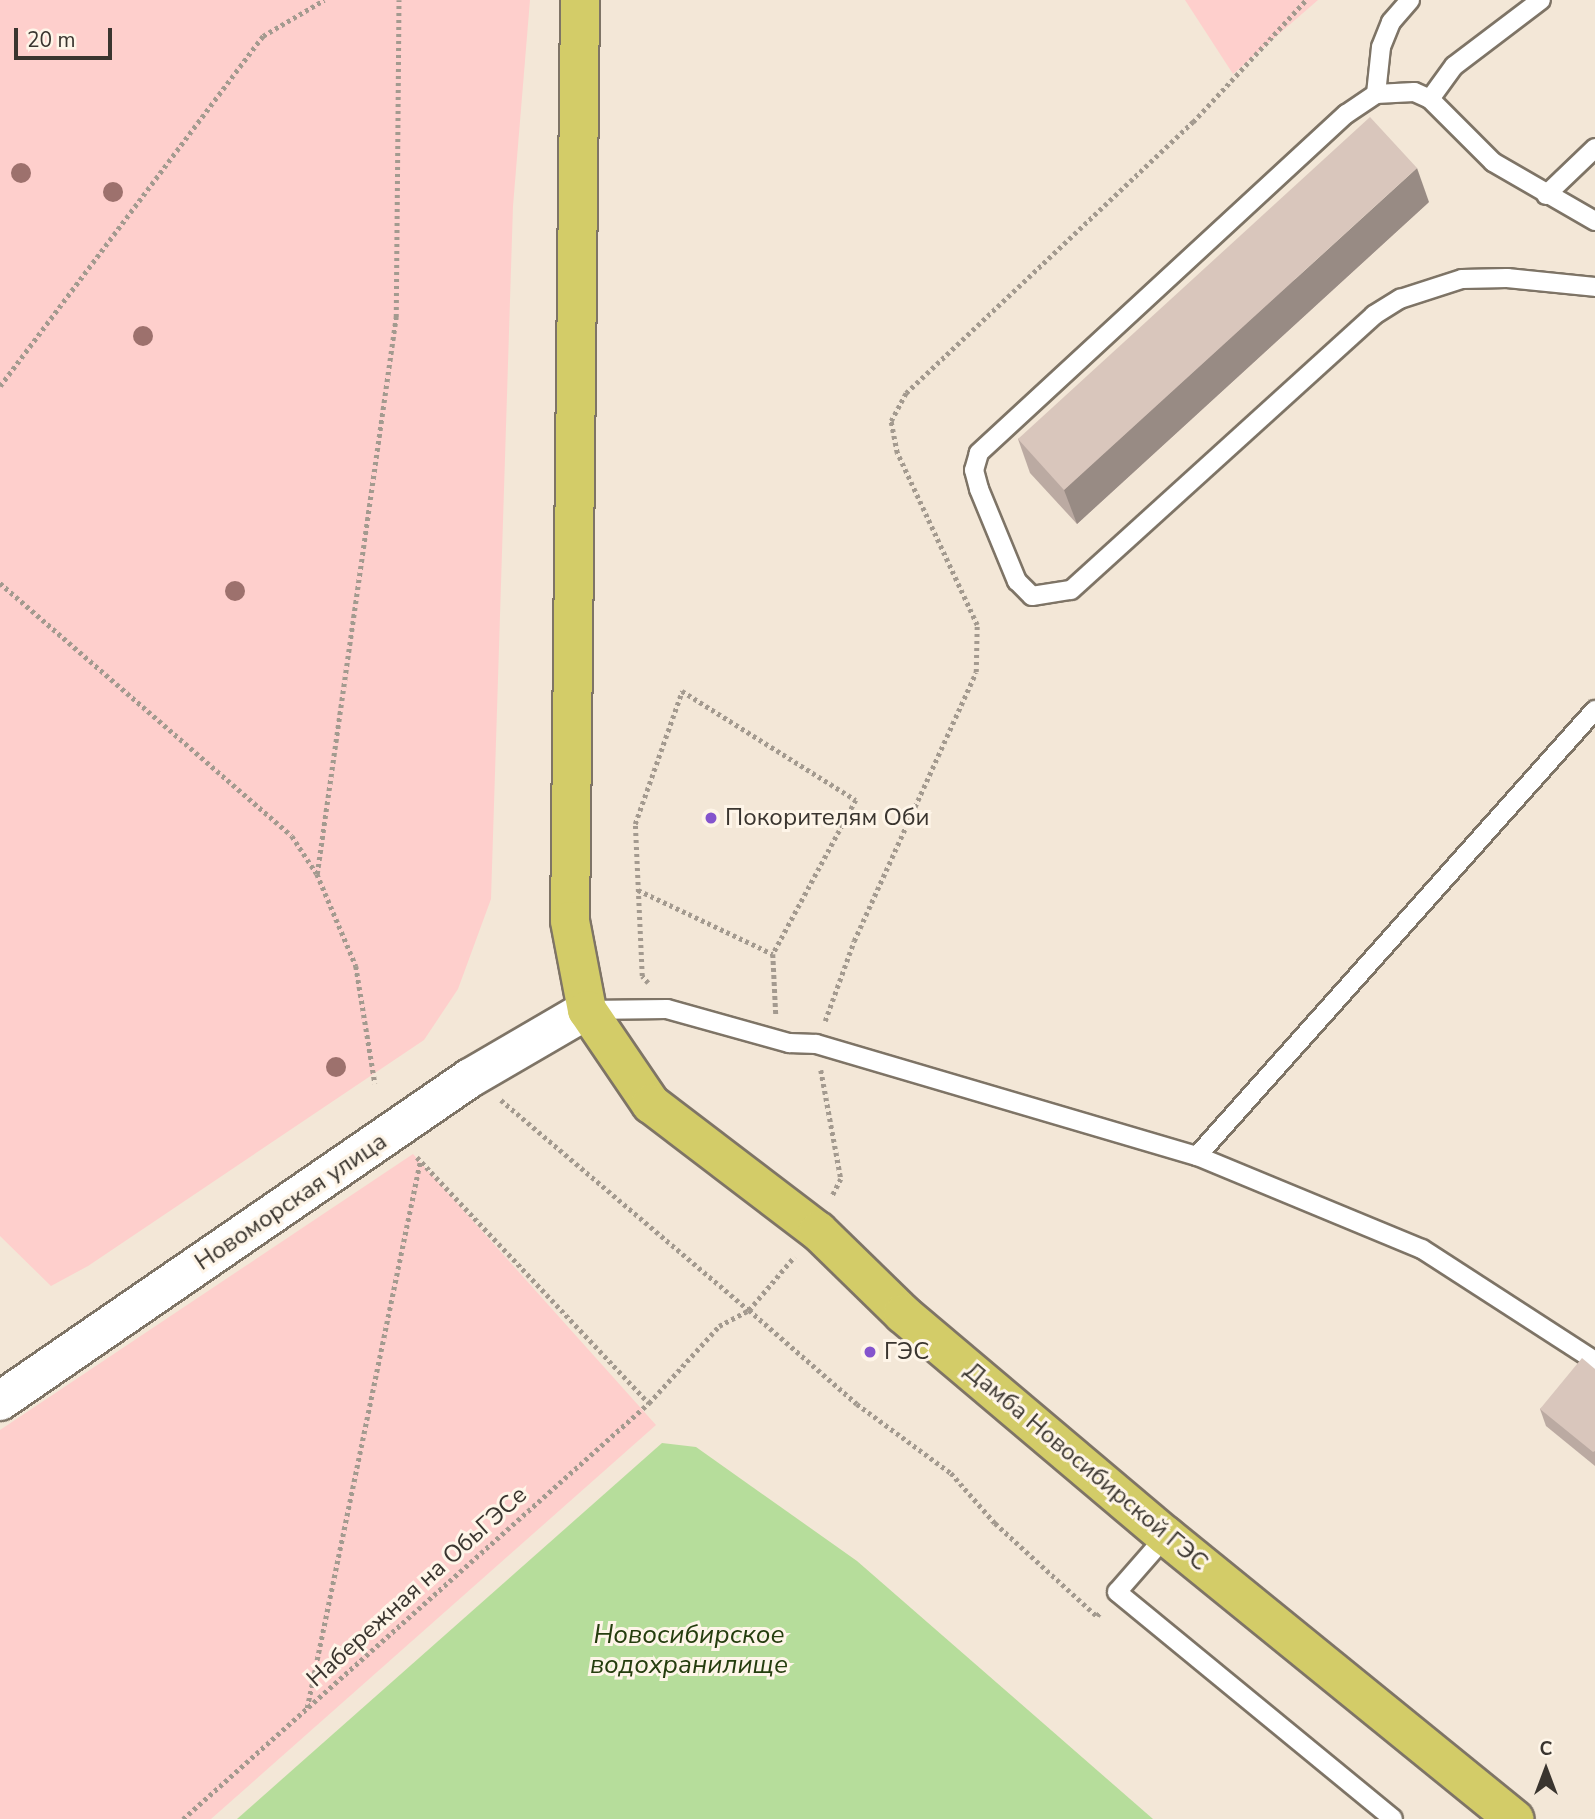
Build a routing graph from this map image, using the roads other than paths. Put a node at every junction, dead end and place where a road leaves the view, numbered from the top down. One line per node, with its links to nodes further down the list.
1 (580, 0): 11 (highway)
2 (1410, 0): 4 (lane)
3 (1541, 0): 5 (lane)
4 (1376, 94): 5 (lane); 9 (lane)
5 (1430, 99): 7 (lane)
6 (1595, 148): 7 (lane)
7 (1546, 195): 8 (lane)
8 (1595, 221)
9 (1595, 287)
10 (1595, 710): 12 (lane)
11 (587, 1010): 12 (lane); 14 (street, Новоморская улица); 15 (highway, Дамба Новосибирской ГЭС)
12 (1197, 1156): 13 (lane)
13 (1595, 1361)
14 (0, 1401)
15 (1166, 1536): 16 (lane); 17 (highway, Дамба Новосибирской ГЭС)
16 (1394, 1819)
17 (1514, 1819)

